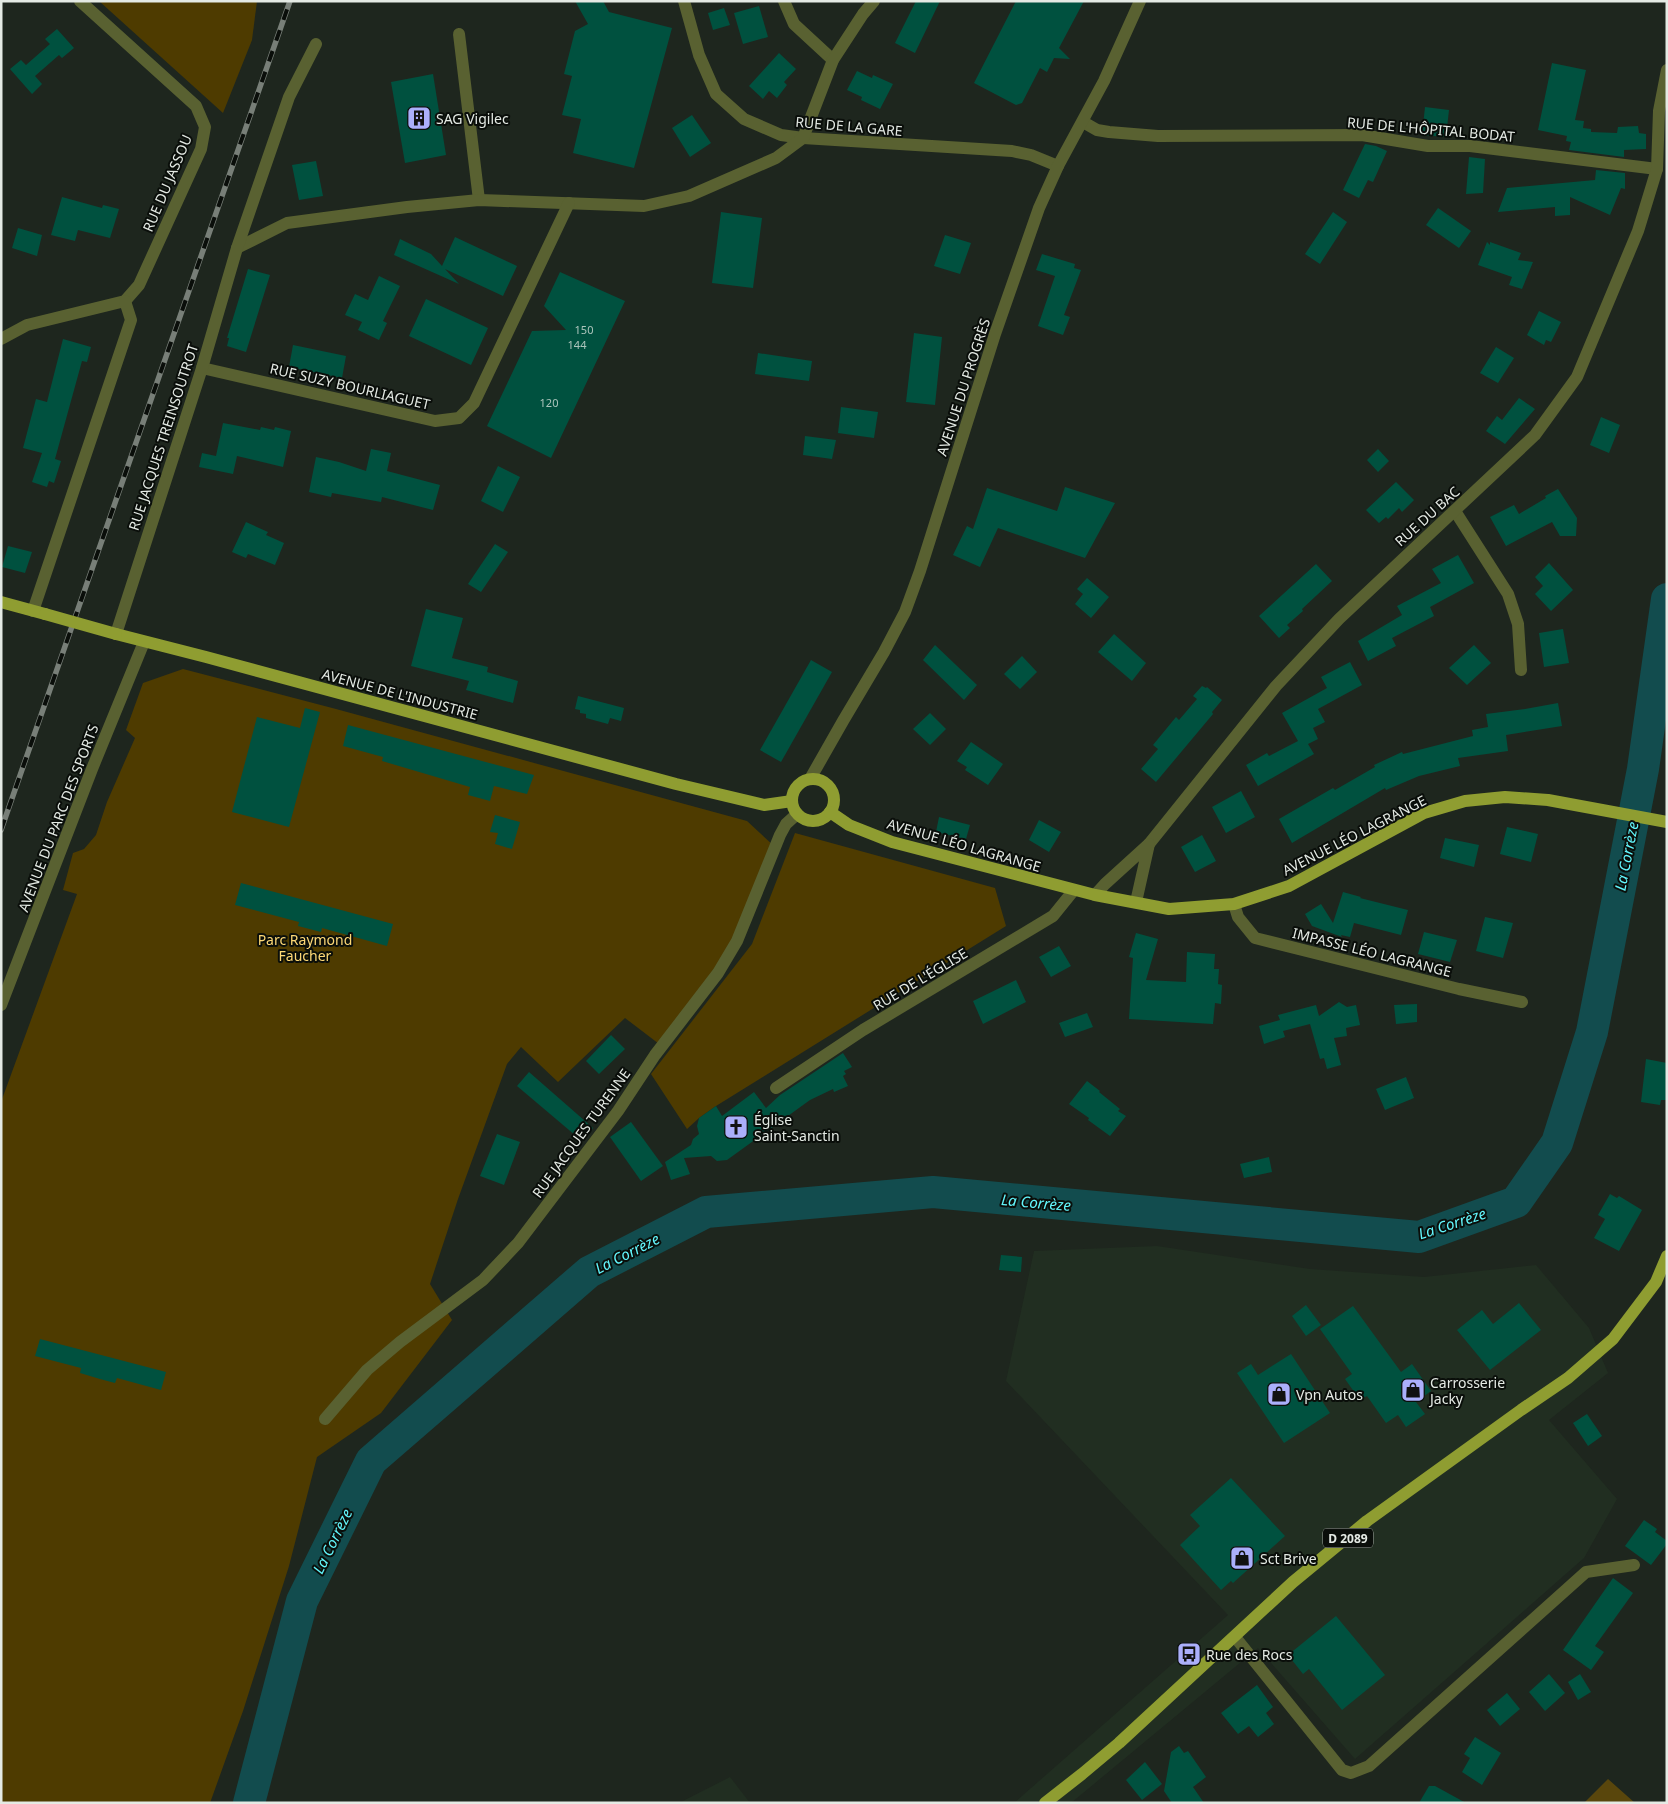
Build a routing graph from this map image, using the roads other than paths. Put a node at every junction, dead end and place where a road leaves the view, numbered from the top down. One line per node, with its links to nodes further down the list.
1 (80, 1): 17 (street, RUE DU JASSOU)
2 (684, 1): 11 (street, RUE DE LA GARE)
3 (784, 1): 8 (street)
4 (874, 1): 8 (street)
5 (1140, 1): 10 (street, AVENUE DU PROGRÈS)
6 (459, 34): 14 (street)
7 (316, 44): 16 (street, RUE JACQUES TREINSOUTROT)
8 (833, 60): 11 (street)
9 (1667, 70): 13 (street, RUE DU BAC)
10 (1083, 122): 12 (street, AVENUE DU PROGRÈS); 13 (street, RUE DE L'HÔPITAL BODAT)
11 (803, 138): 12 (street, RUE DE LA GARE); 15 (street)
12 (1058, 166): 26 (street, AVENUE DU PROGRÈS)
13 (1657, 169): 20 (street, RUE DU BAC)
14 (479, 200): 15 (street); 16 (street)
15 (568, 203): 19 (street, RUE SUZY BOURLIAGUET)
16 (237, 248): 19 (street, RUE JACQUES TREINSOUTROT)
17 (125, 301): 18 (street); 22 (street)
18 (1, 339)
19 (202, 368): 23 (street, RUE JACQUES TREINSOUTROT)
20 (1455, 511): 25 (street); 31 (street, RUE DU BAC)
21 (1, 602): 22 (main road, AVENUE DE L'INDUSTRIE)
22 (39, 612): 23 (main road, AVENUE DE L'INDUSTRIE, bridge)
23 (116, 634): 24 (main road, AVENUE DE L'INDUSTRIE)
24 (144, 642): 27 (main road, AVENUE DE L'INDUSTRIE); 37 (street, AVENUE DU PARC DES SPORTS)
25 (1521, 670)
26 (810, 779): 27 (main road); 28 (main road)
27 (792, 801): 29 (main road)
28 (830, 812): 29 (main road); 32 (main road, AVENUE LÉO LAGRANGE)
29 (797, 814): 40 (street, RUE JACQUES TURENNE)
30 (1667, 822): 35 (main road, AVENUE LÉO LAGRANGE)
31 (1149, 844): 33 (street, RUE DU BAC); 34 (street, RUE DU BAC)
32 (1074, 890): 33 (main road, AVENUE LÉO LAGRANGE); 38 (street, RUE DE L'ÉGLISE)
33 (1095, 896): 34 (main road, AVENUE LÉO LAGRANGE)
34 (1136, 902): 35 (main road, AVENUE LÉO LAGRANGE)
35 (1234, 904): 36 (street, IMPASSE LÉO LAGRANGE)
36 (1522, 1002)
37 (1, 1005)
38 (776, 1088)
39 (1667, 1256): 42 (main road, D 2089)
40 (324, 1418)
41 (1634, 1565): 42 (street)
42 (1236, 1637): 43 (main road, D 2089)
43 (1044, 1803)

